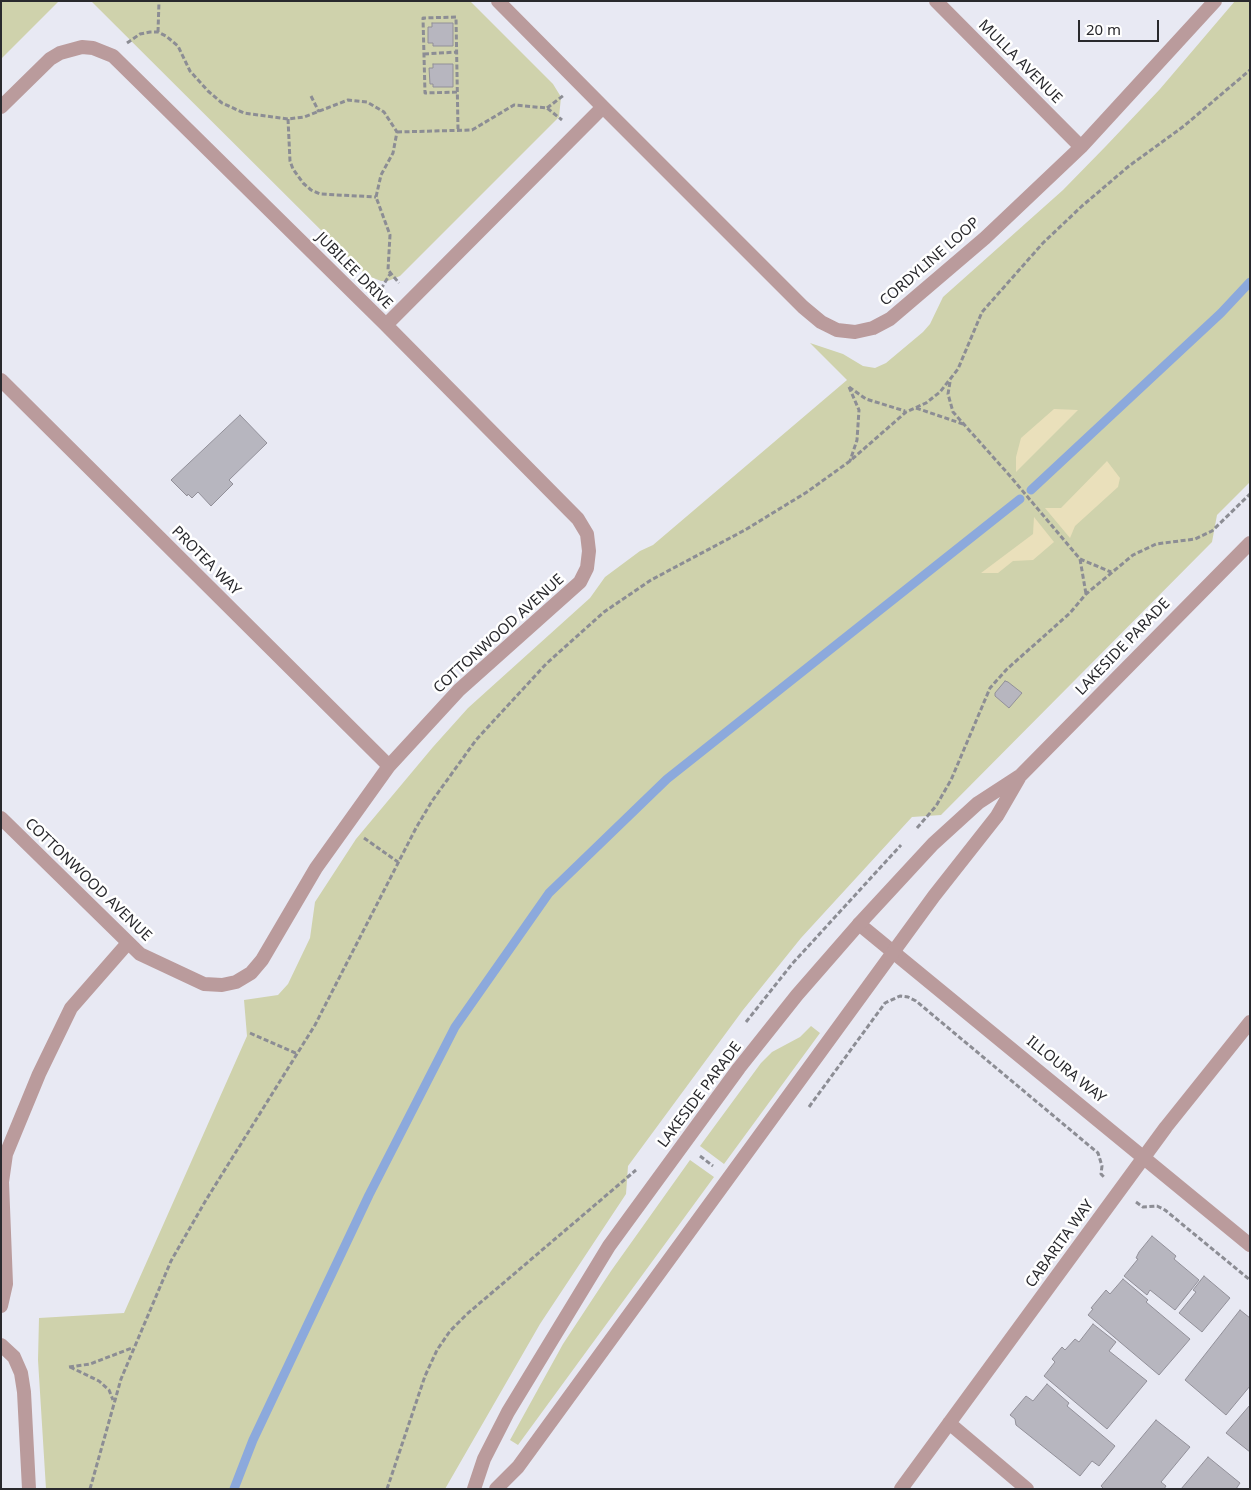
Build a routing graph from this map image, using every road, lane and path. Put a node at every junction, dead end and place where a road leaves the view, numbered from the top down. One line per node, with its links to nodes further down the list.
1 (159, 1): 5 (path)
2 (498, 1): 14 (street)
3 (936, 1): 21 (street, MULLA AVENUE)
4 (1215, 1): 21 (street, CORDYLINE LOOP)
5 (158, 32): 6 (path); 18 (path)
6 (127, 43)
7 (457, 52): 8 (path); 8 (path); 10 (path)
8 (424, 54): 10 (path)
9 (1250, 70): 28 (path)
10 (458, 92): 19 (path)
11 (565, 93): 15 (path)
12 (311, 96): 16 (path)
13 (1, 107): 26 (street, JUBILEE DRIVE)
14 (604, 107): 21 (street, CORDYLINE LOOP); 26 (street, JUBILEE DRIVE)
15 (547, 108): 17 (path); 19 (path)
16 (320, 112): 18 (path); 20 (path)
17 (559, 117)
18 (288, 119): 22 (path)
19 (458, 129): 20 (path)
20 (397, 132): 22 (path)
21 (1081, 147)
22 (376, 197): 23 (path)
23 (390, 274): 24 (path); 25 (path)
24 (401, 284)
25 (382, 289)
26 (386, 325): 38 (street, COTTONWOOD AVENUE)
27 (1, 380): 38 (street, PROTEA WAY)
28 (950, 380): 29 (path); 31 (path)
29 (916, 408): 30 (path); 31 (path)
30 (906, 412): 32 (path); 32 (path)
31 (964, 424): 35 (path)
32 (850, 461): 44 (path)
33 (1250, 494): 36 (path)
34 (1250, 543): 39 (street, LAKESIDE PARADE)
35 (1080, 559): 36 (path); 37 (path)
36 (1111, 572): 37 (path)
37 (1086, 594): 41 (path)
38 (389, 766): 46 (street, COTTONWOOD AVENUE)
39 (1021, 775): 45 (street, LAKESIDE PARADE); 47 (street, LAKESIDE PARADE)
40 (1, 818): 46 (street, COTTONWOOD AVENUE)
41 (911, 834)
42 (360, 835): 44 (path)
43 (905, 840): 49 (path)
44 (398, 862): 51 (path)
45 (859, 924): 47 (street, ILLOURA WAY); 53 (street, LAKESIDE PARADE)
46 (127, 944): 61 (street)
47 (895, 951): 54 (street, ILLOURA WAY); 57 (street, LAKESIDE PARADE)
48 (1250, 1022): 54 (street, CABARITA WAY)
49 (744, 1025)
50 (250, 1033): 51 (path)
51 (298, 1054): 63 (path)
52 (805, 1113): 56 (path)
53 (683, 1144): 57 (path); 69 (street, LAKESIDE PARADE)
54 (1145, 1156): 59 (street, ILLOURA WAY); 65 (street, CABARITA WAY)
55 (640, 1165): 68 (path)
56 (1101, 1174)
57 (729, 1177): 70 (street, LAKESIDE PARADE)
58 (1135, 1201): 60 (path)
59 (1250, 1245)
60 (1250, 1280)
61 (1, 1306)
62 (1, 1345): 66 (street)
63 (132, 1348): 64 (path); 64 (path)
64 (114, 1400): 67 (path)
65 (949, 1423): 71 (street, CABARITA WAY); 72 (street)
66 (29, 1489)
67 (90, 1489)
68 (387, 1489)
69 (474, 1489)
70 (496, 1489)
71 (901, 1489)
72 (1026, 1489)

